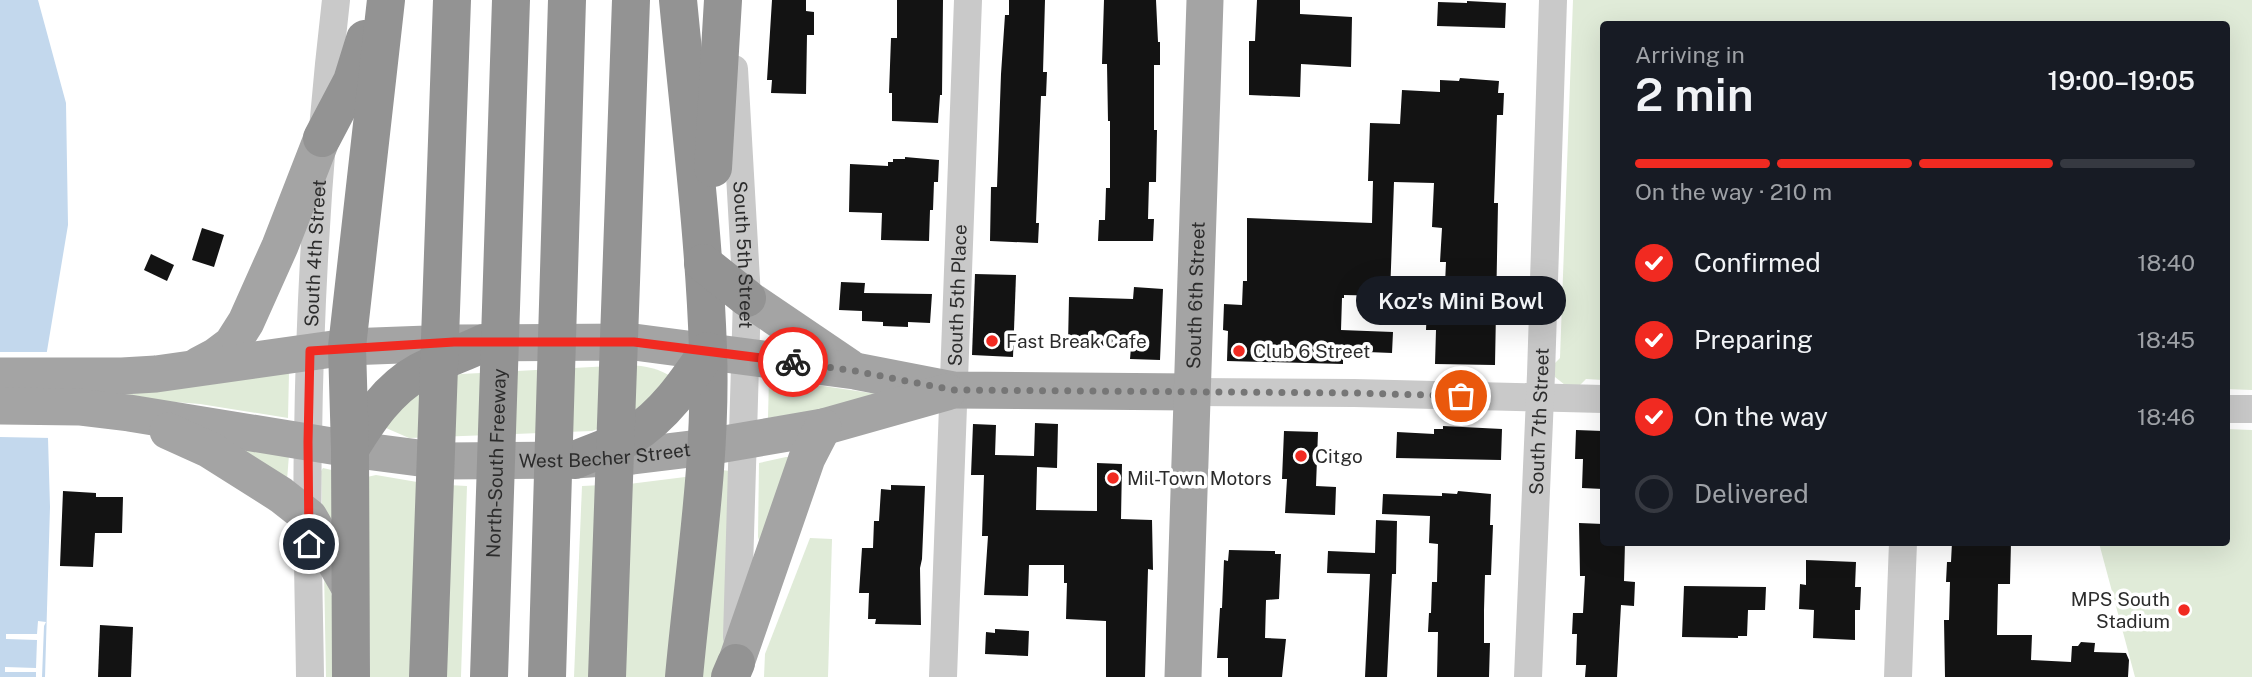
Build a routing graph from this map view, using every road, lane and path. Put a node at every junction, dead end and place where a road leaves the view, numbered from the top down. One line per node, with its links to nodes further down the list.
1 (336, 0): 14 (street, South 4th Street)
2 (377, 0): 14 (highway)
3 (386, 0): 18 (highway)
4 (452, 0): 45 (highway)
5 (511, 0): 46 (highway, North-South Freeway)
6 (567, 0): 47 (highway)
7 (631, 0): 48 (highway)
8 (678, 0): 15 (highway)
9 (723, 0): 15 (highway)
10 (730, 0): 16 (street, South 5th Street)
11 (968, 0): 24 (street, South 5th Place)
12 (1205, 0): 26 (main road, South 6th Street)
13 (1553, 0): 27 (street, South 7th Street)
14 (322, 138): 18 (street, South 4th Street); 21 (main road)
15 (703, 258): 16 (highway); 19 (highway)
16 (747, 298): 20 (street, South 5th Street); 22 (main road)
17 (484, 343): 18 (main road, West Becher Street); 19 (main road, West Becher Street); 37 (highway)
18 (329, 349): 21 (main road, West Becher Street); 35 (street, South 4th Street); 37 (highway)
19 (708, 351): 20 (main road, West Becher Street); 36 (highway); 38 (highway)
20 (747, 356): 22 (main road, West Becher Street); 34 (street, South 5th Street)
21 (190, 369): 25 (main road, West Becher Street)
22 (855, 371): 24 (main road, West Becher Street)
23 (0, 376): 25 (main road, West Becher Street)
24 (953, 390): 26 (main road, West Becher Street); 33 (main road, West Becher Street); 50 (street, South 5th Place)
25 (76, 392): 29 (main road, West Becher Street); 32 (main road, West Becher Street)
26 (1192, 392): 27 (street, West Becher Street); 51 (main road, South 6th Street)
27 (1540, 398): 28 (street, West Becher Street); 52 (street, South 7th Street)
28 (1600, 399)
29 (0, 406)
30 (2230, 409): 31 (street)
31 (2252, 409)
32 (129, 413): 35 (main road, West Becher Street); 39 (main road)
33 (823, 427): 34 (main road, West Becher Street); 42 (main road)
34 (744, 441): 36 (main road, West Becher Street); 42 (street, South 5th Street)
35 (308, 442): 37 (main road, West Becher Street); 39 (street, South 4th Street)
36 (707, 447): 38 (main road, West Becher Street); 49 (highway)
37 (350, 449): 38 (main road, West Becher Street); 41 (highway)
38 (575, 460)
39 (309, 517): 41 (main road); 43 (street, South 4th Street)
40 (1903, 546): 53 (street)
41 (350, 588): 44 (highway)
42 (734, 673)
43 (310, 677)
44 (351, 677)
45 (428, 677)
46 (489, 677)
47 (547, 677)
48 (607, 677)
49 (684, 677)
50 (943, 677)
51 (1183, 677)
52 (1528, 677)
53 (1898, 677)

